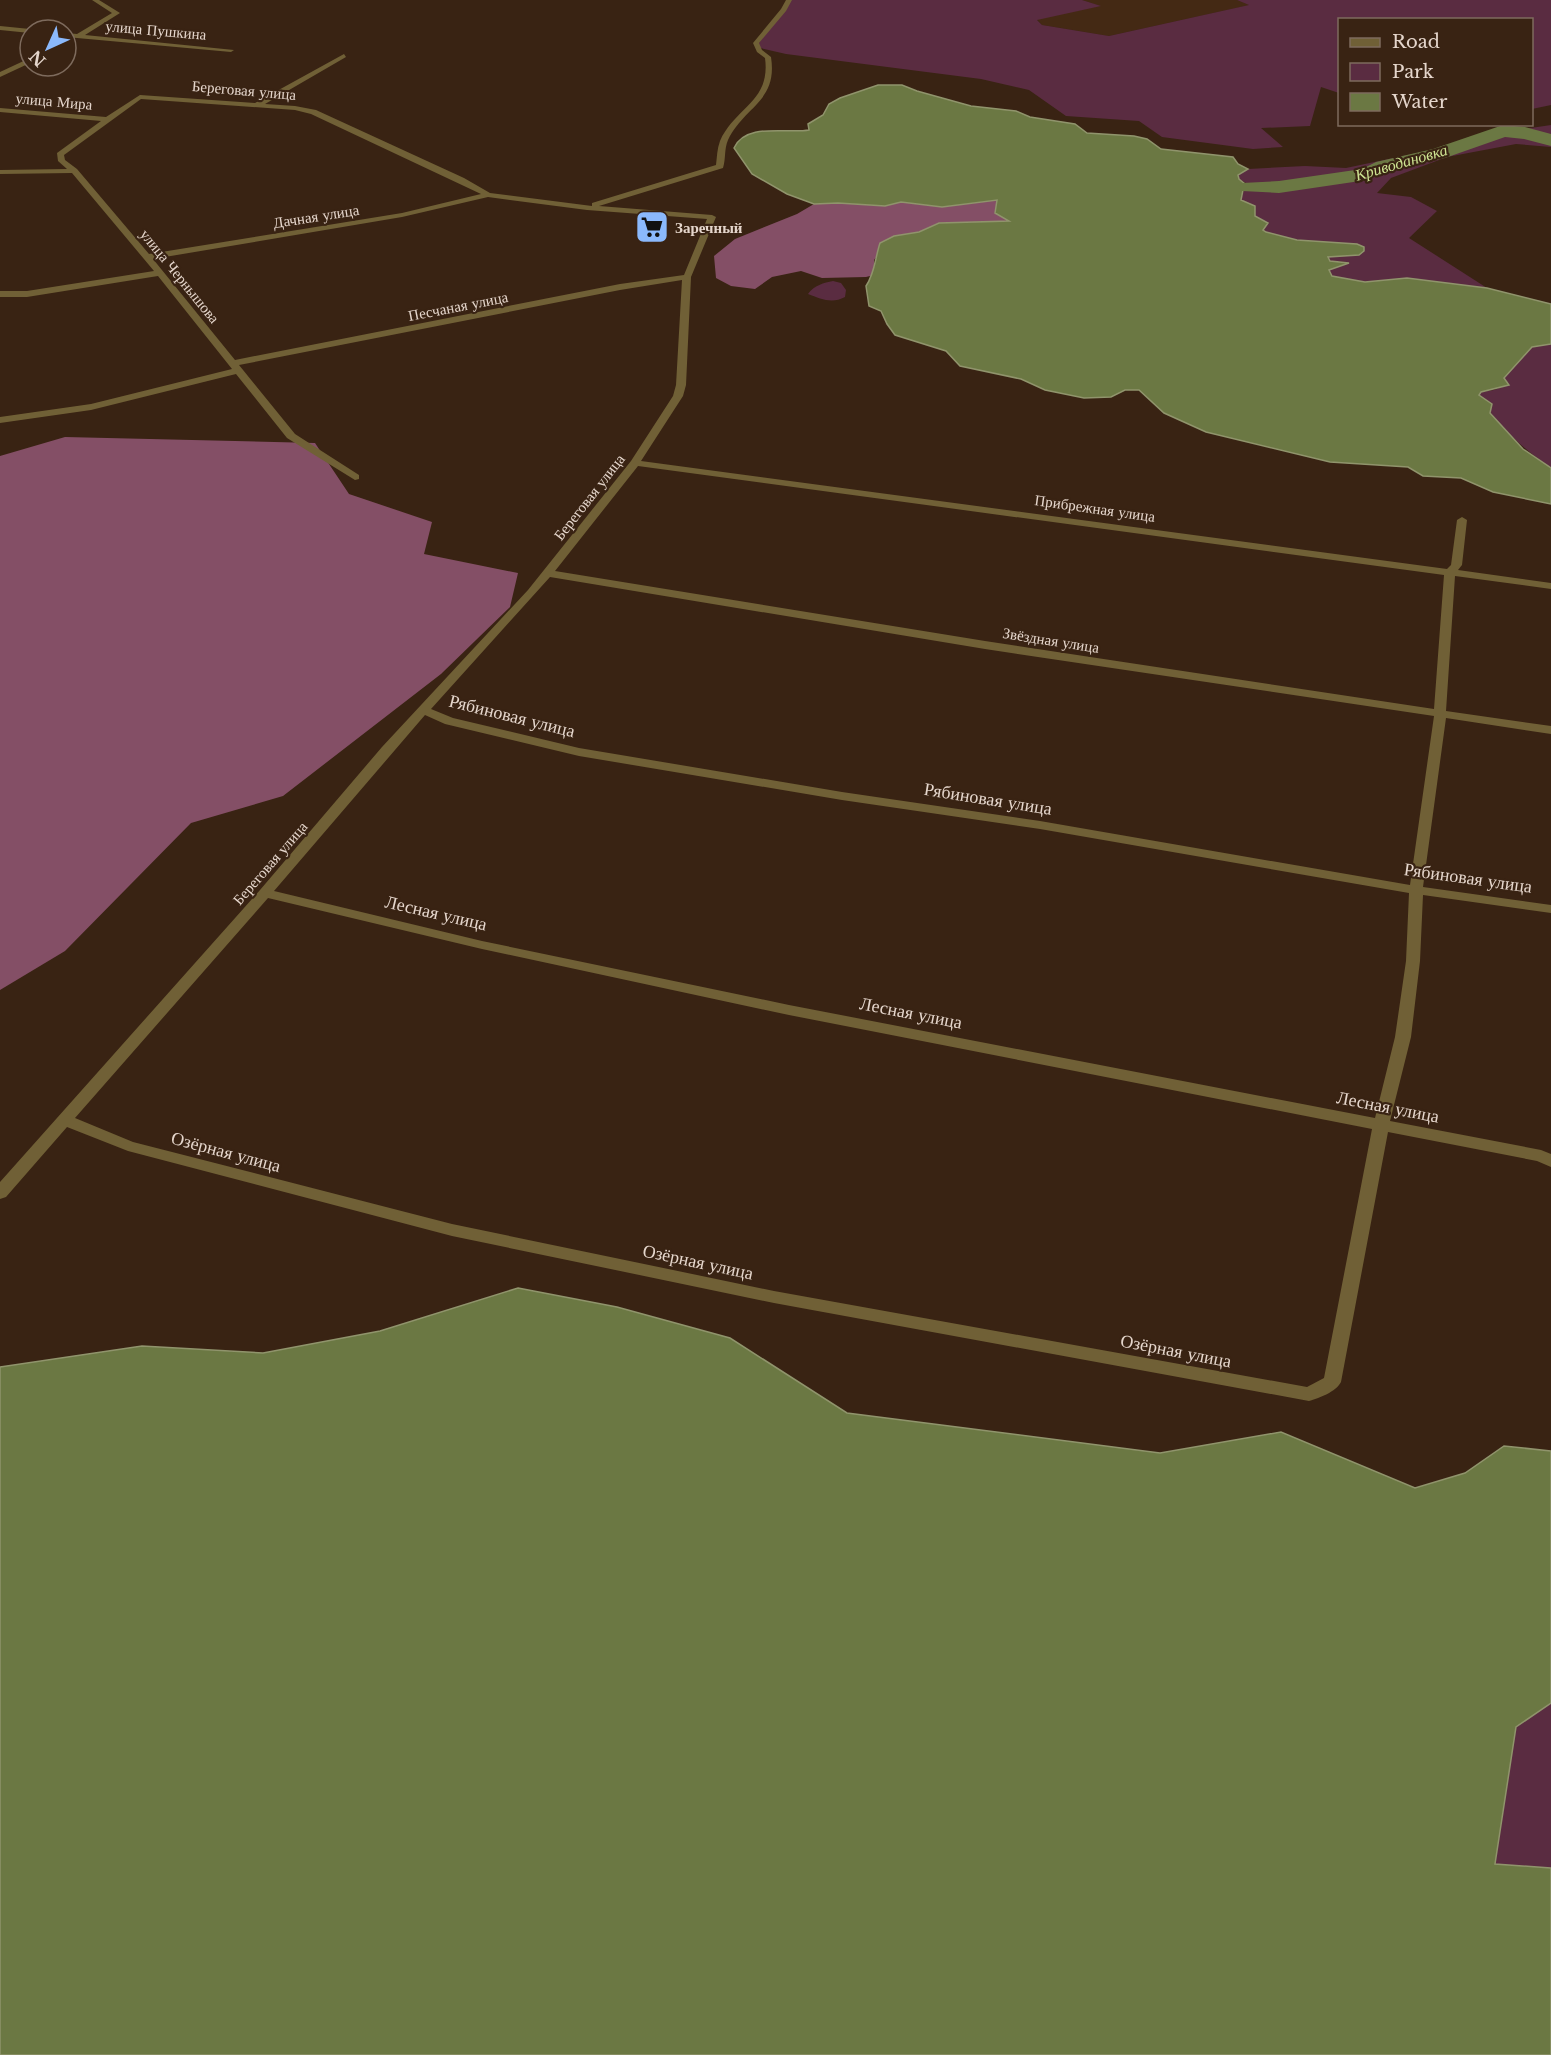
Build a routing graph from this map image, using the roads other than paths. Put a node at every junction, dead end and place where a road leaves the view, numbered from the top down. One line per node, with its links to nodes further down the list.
1 (96, 0): 5 (street)
2 (789, 0): 17 (street)
3 (0, 28): 4 (street)
4 (18, 30)
5 (78, 36): 6 (street, улица Пушкина)
6 (231, 50)
7 (344, 56): 11 (street)
8 (18, 66): 9 (street)
9 (0, 75)
10 (140, 97): 11 (street, Береговая улица); 13 (street, улица Чернышова)
11 (257, 105): 16 (street, Береговая улица)
12 (0, 110): 13 (street, улица Мира)
13 (105, 119): 14 (street, улица Чернышова)
14 (74, 171): 15 (street); 18 (street, улица Чернышова)
15 (0, 172)
16 (488, 195): 17 (street, Береговая улица); 18 (street, Дачная улица)
17 (587, 208): 20 (street, Береговая улица)
18 (147, 256): 19 (street, улица Чернышова)
19 (159, 273): 21 (street); 22 (street, улица Чернышова)
20 (687, 277): 22 (street, Песчаная улица); 24 (street, Береговая улица)
21 (0, 294)
22 (238, 367): 23 (street, Песчаная улица); 25 (street, улица Чернышова)
23 (0, 420)
24 (635, 463): 27 (street, Береговая улица); 28 (street, Прибрежная улица)
25 (355, 477)
26 (1462, 520): 28 (street)
27 (548, 573): 30 (street, Береговая улица); 31 (street, Звёздная улица)
28 (1450, 573): 29 (street, Прибрежная улица); 31 (street)
29 (1551, 586)
30 (424, 710): 33 (street, Рябиновая улица); 34 (street, Береговая улица)
31 (1440, 714): 32 (street, Звёздная улица); 33 (street)
32 (1551, 730)
33 (1416, 890): 35 (street, Рябиновая улица); 37 (street)
34 (265, 892): 36 (street, Береговая улица); 37 (street, Лесная улица)
35 (1551, 909)
36 (65, 1120): 37 (street, Озёрная улица); 39 (street, Береговая улица)
37 (1382, 1125): 38 (street, Лесная улица)
38 (1551, 1161)
39 (0, 1193)

